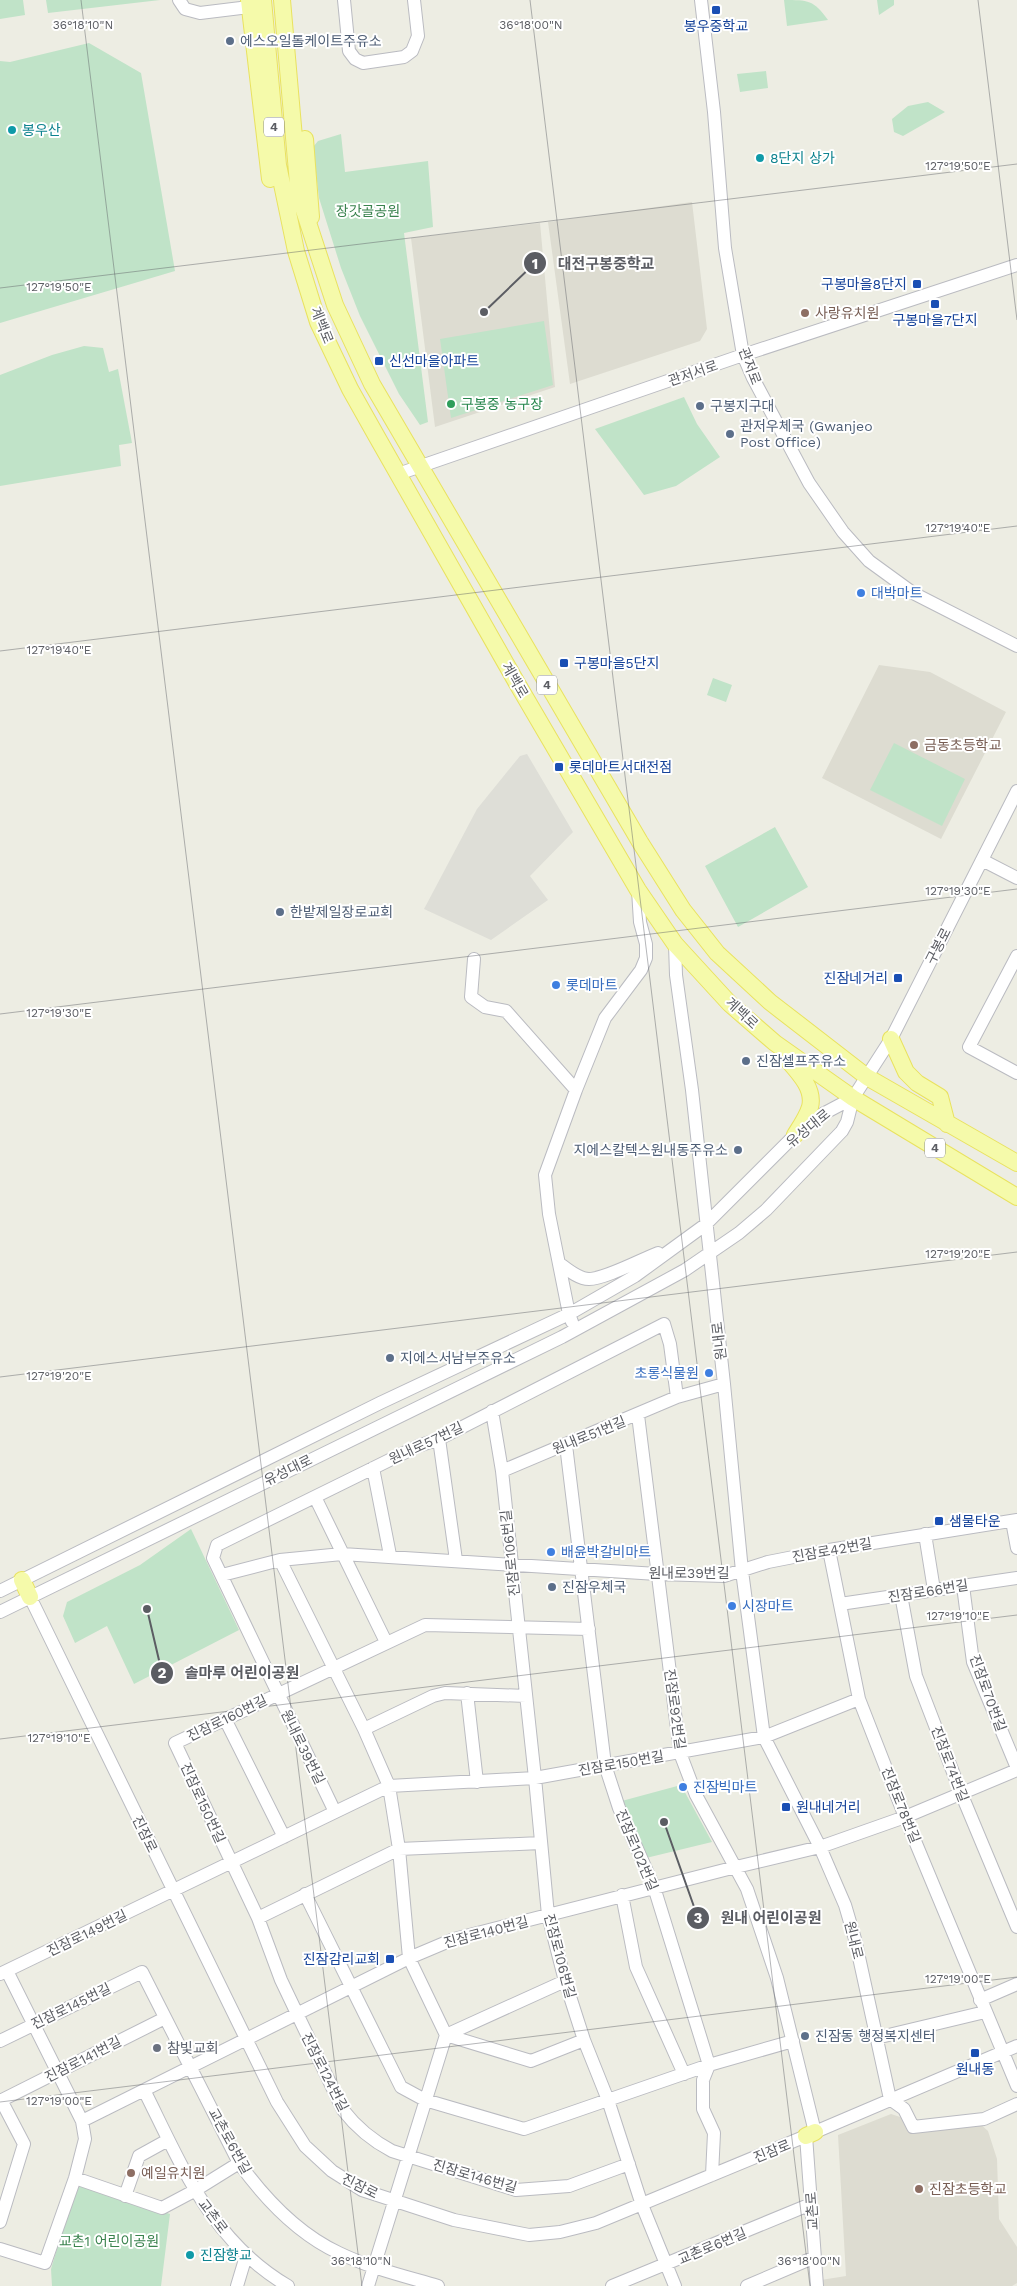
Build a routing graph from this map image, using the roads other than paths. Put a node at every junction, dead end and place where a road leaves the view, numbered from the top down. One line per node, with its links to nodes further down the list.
1 (179, 0): 7 (street)
2 (282, 0): 8 (main road, 계백로 / 4)
3 (291, 0): 8 (main road)
4 (344, 0): 5 (street)
5 (414, 0)
6 (701, 0): 10 (street, 관저로)
7 (254, 2): 12 (main road, 계백로 / 4)
8 (311, 232): 11 (main road, 계백로 / 4)
9 (1017, 265): 10 (street, 관저서로)
10 (743, 355): 11 (street, 관저서로); 13 (street, 관저로)
11 (420, 466): 12 (street, 관저서로); 24 (main road, 계백로 / 4)
12 (398, 474): 17 (main road, 계백로 / 4)
13 (1017, 646)
14 (1017, 791): 15 (street, 구봉로)
15 (982, 860): 16 (street); 21 (street, 구봉로)
16 (1017, 878)
17 (638, 890): 18 (main road, 계백로 / 4); 25 (street)
18 (675, 944): 22 (main road, 계백로 / 4); 31 (street, 원내로)
19 (1017, 956): 23 (street)
20 (474, 959): 25 (street)
21 (891, 1039): 24 (street, 구봉로); 27 (main road)
22 (775, 1043): 26 (main road, 계백로 / 4); 28 (main road)
23 (1017, 1073)
24 (867, 1077): 26 (street, 구봉로); 27 (main road, 계백로 / 4)
25 (576, 1090): 34 (street)
26 (853, 1098): 28 (street, 유성대로); 30 (main road, 계백로 / 4); 33 (street, 유성대로)
27 (948, 1124): 29 (main road, 계백로 / 4)
28 (795, 1135): 31 (street, 유성대로)
29 (1017, 1163)
30 (1017, 1197)
31 (706, 1224): 32 (street, 유성대로); 33 (street, 원내로)
32 (682, 1244): 34 (street); 35 (street, 유성대로)
33 (709, 1255): 36 (street, 유성대로); 37 (street, 원내로)
34 (559, 1263): 35 (street)
35 (568, 1314): 36 (street); 60 (street, 유성대로)
36 (576, 1330): 65 (street, 유성대로)
37 (724, 1384): 38 (street, 원내로51번길); 56 (street, 원내로)
38 (677, 1397): 39 (street, 원내로57번길); 40 (street, 원내로51번길)
39 (492, 1411): 41 (street, 원내로57번길); 44 (street, 진잠로106번길)
40 (638, 1415): 42 (street, 원내로51번길); 57 (street, 진잠로92번길)
41 (439, 1440): 43 (street, 원내로57번길); 53 (street)
42 (566, 1445): 44 (street, 원내로51번길); 55 (street, 진잠로102번길)
43 (373, 1468): 45 (street, 원내로57번길); 51 (street)
44 (502, 1472): 54 (street, 진잠로106번길)
45 (314, 1496): 50 (street); 58 (street, 원내로57번길)
46 (1015, 1520): 47 (street, 진잠로42번길); 48 (street)
47 (925, 1534): 49 (street, 진잠로42번길); 62 (street)
48 (1017, 1548)
49 (829, 1550): 56 (street, 진잠로42번길); 66 (street, 진잠로78번길)
50 (342, 1554): 51 (street, 원내로39번길); 52 (street, 원내로39번길); 70 (street)
51 (390, 1555): 53 (street, 원내로39번길)
52 (280, 1560): 58 (street, 원내로39번길); 71 (street)
53 (456, 1560): 54 (street, 원내로39번길)
54 (512, 1565): 55 (street, 원내로39번길); 68 (street, 진잠로106번길)
55 (581, 1569): 57 (street, 원내로39번길); 69 (street, 진잠로102번길)
56 (742, 1571): 57 (street, 원내로39번길); 78 (street, 원내로)
57 (657, 1574): 80 (street, 진잠로92번길)
58 (222, 1575): 73 (street, 원내로39번길)
59 (1017, 1578): 61 (street, 진잠로66번길)
60 (22, 1580): 63 (street, 유성대로); 65 (main road, 진잠로)
61 (963, 1586): 62 (street, 진잠로66번길); 82 (street, 진잠로70번길)
62 (934, 1590): 64 (street, 진잠로66번길)
63 (0, 1591)
64 (901, 1595): 66 (street, 진잠로66번길); 86 (street, 진잠로74번길)
65 (30, 1597): 67 (street, 유성대로); 96 (street, 진잠로)
66 (840, 1604): 75 (street, 진잠로78번길)
67 (0, 1612)
68 (518, 1628): 69 (street); 70 (street, 진잠로160번길); 74 (street, 진잠로106번길)
69 (589, 1629): 81 (street, 진잠로102번길)
70 (386, 1642): 71 (street, 진잠로160번길)
71 (333, 1668): 73 (street, 진잠로160번길); 77 (street)
72 (467, 1692): 74 (street); 77 (street); 84 (street)
73 (277, 1694): 76 (street, 진잠로160번길); 87 (street, 원내로39번길)
74 (526, 1696): 83 (street, 진잠로106번길)
75 (859, 1699): 78 (street); 88 (street, 진잠로78번길)
76 (225, 1718): 79 (street, 진잠로160번길); 89 (street)
77 (364, 1729): 85 (street)
78 (764, 1737): 80 (street, 진잠로150번길); 91 (street, 원내로)
79 (175, 1743): 93 (street, 진잠로150번길)
80 (680, 1753): 81 (street, 진잠로150번길); 94 (street, 진잠로92번길)
81 (605, 1765): 83 (street, 진잠로150번길); 95 (street, 진잠로102번길)
82 (1017, 1769): 86 (street)
83 (535, 1778): 84 (street, 진잠로150번길); 90 (street, 진잠로106번길)
84 (477, 1782): 85 (street, 진잠로150번길)
85 (389, 1786): 87 (street, 진잠로150번길); 92 (street)
86 (961, 1793): 88 (street); 101 (street, 진잠로74번길)
87 (335, 1812): 89 (street, 진잠로150번길)
88 (905, 1817): 91 (street); 108 (street, 진잠로78번길)
89 (284, 1837): 93 (street, 진잠로150번길)
90 (541, 1843): 92 (street); 99 (street, 진잠로106번길)
91 (820, 1847): 94 (street, 진잠로140번길); 113 (street, 원내로)
92 (399, 1849): 97 (street); 102 (street)
93 (232, 1863): 96 (street, 진잠로150번길); 100 (street)
94 (736, 1866): 95 (street, 진잠로140번길); 117 (street, 진잠로92번길)
95 (654, 1887): 98 (street, 진잠로140번길); 120 (street, 진잠로102번길)
96 (173, 1891): 103 (street, 진잠로149번길); 114 (street, 진잠로)
97 (305, 1894): 100 (street); 107 (street)
98 (622, 1895): 99 (street, 진잠로140번길); 123 (street)
99 (548, 1915): 102 (street, 진잠로140번길); 105 (street, 진잠로106번길)
100 (258, 1918): 109 (street)
101 (1017, 1927)
102 (409, 1958): 107 (street, 진잠로140번길); 112 (street)
103 (4, 1972): 111 (street)
104 (142, 1972): 110 (street, 교촌로6번길); 111 (street, 진잠로145번길)
105 (565, 1981): 112 (street); 115 (street, 진잠로106번길)
106 (1017, 1984): 108 (street)
107 (350, 1989): 109 (street, 진잠로140번길); 128 (street)
108 (983, 2006): 113 (street); 119 (street, 진잠로78번길)
109 (297, 2015): 114 (street, 진잠로140번길); 134 (street, 진잠로124번길)
110 (165, 2018): 121 (street, 교촌로6번길); 122 (street, 진잠로141번길)
111 (34, 2024): 116 (street, 진잠로145번길); 122 (street)
112 (446, 2034): 115 (street); 128 (street)
113 (876, 2038): 126 (street, 원내로)
114 (246, 2039): 121 (street, 진잠로140번길); 141 (street, 진잠로)
115 (584, 2040): 129 (street, 진잠로106번길)
116 (0, 2041)
117 (793, 2042): 120 (street); 132 (street, 진잠로92번길)
118 (1017, 2046): 119 (street, 진잠로)
119 (1003, 2052): 124 (street, 진잠로78번길); 126 (street, 진잠로)
120 (709, 2065): 123 (street); 137 (street, 진잠로102번길)
121 (190, 2066): 125 (street, 진잠로140번길); 135 (street, 교촌로6번길)
122 (57, 2072): 127 (street, 진잠로141번길); 131 (street)
123 (684, 2074): 129 (street)
124 (1017, 2086)
125 (144, 2090): 131 (street, 진잠로140번길); 133 (street, 교촌로)
126 (890, 2099): 130 (street); 132 (street, 진잠로)
127 (0, 2100): 144 (street, 진잠로141번길)
128 (425, 2100): 129 (street); 134 (street)
129 (608, 2100): 136 (street, 진잠로106번길)
130 (1017, 2104)
131 (82, 2121): 138 (street)
132 (811, 2134): 137 (street, 진잠로); 142 (street, 교촌로)
133 (168, 2140): 139 (street, 교촌로); 140 (street)
134 (407, 2157): 136 (street, 진잠로146번길); 141 (street)
135 (239, 2163): 139 (street); 149 (street, 교촌로6번길)
136 (629, 2164): 143 (street, 진잠로106번길)
137 (712, 2175): 143 (street, 진잠로)
138 (75, 2178): 140 (street); 145 (street)
139 (194, 2191): 140 (street); 146 (street, 교촌로)
140 (125, 2196)
141 (394, 2200): 143 (street, 진잠로); 149 (street)
142 (811, 2204): 147 (street, 교촌로); 148 (street, 교촌로6번길)
143 (642, 2205): 148 (street, 진잠로106번길)
144 (0, 2222)
145 (0, 2249)
146 (246, 2256): 151 (street); 152 (street)
147 (815, 2257): 150 (street); 158 (street, 교촌로)
148 (665, 2266): 155 (street, 교촌로6번길); 156 (street, 진잠로106번길)
149 (373, 2267): 153 (street); 154 (street, 교촌로6번길)
150 (763, 2282): 157 (street)
151 (237, 2286)
152 (288, 2286)
153 (368, 2286)
154 (438, 2286)
155 (612, 2286)
156 (675, 2286)
157 (748, 2286)
158 (817, 2286)

